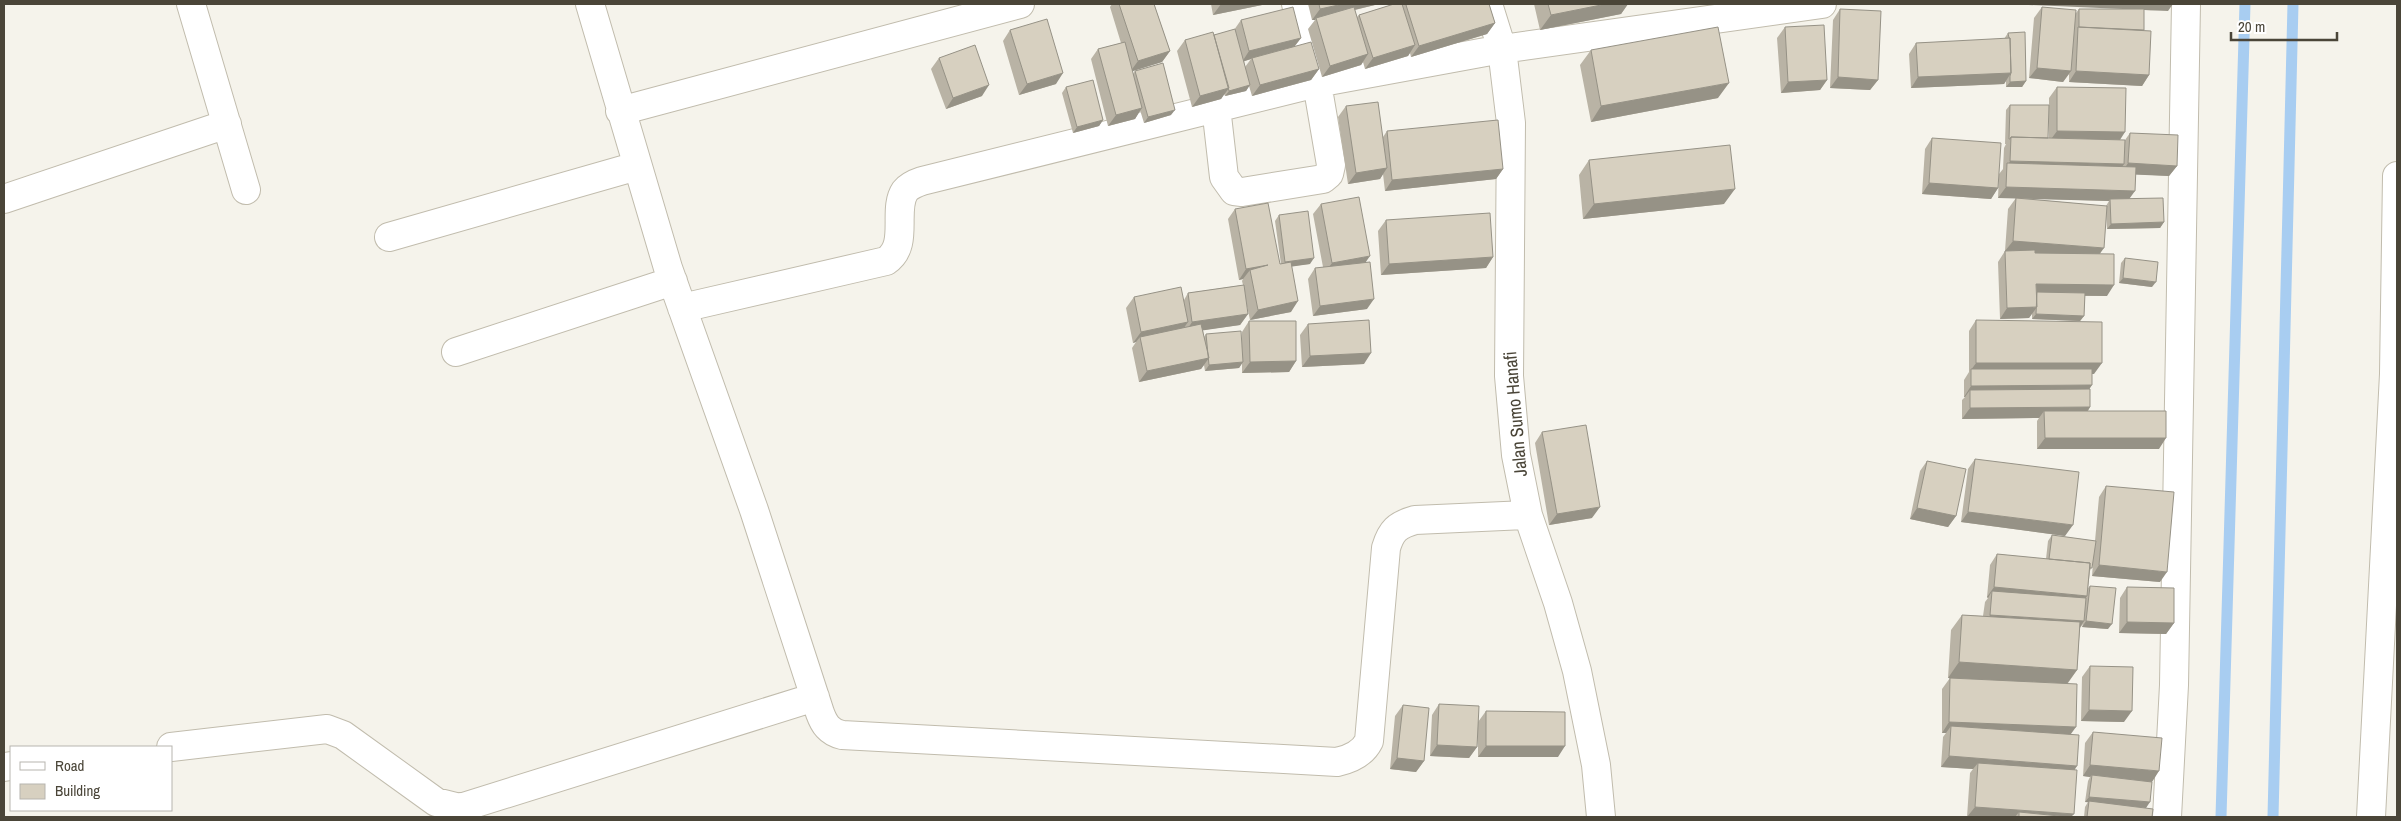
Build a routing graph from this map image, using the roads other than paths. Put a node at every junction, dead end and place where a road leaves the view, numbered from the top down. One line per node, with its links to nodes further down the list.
1 (191, 4): 12 (street)
2 (590, 4): 11 (street)
3 (1020, 4): 11 (street)
4 (1296, 4): 9 (street)
5 (1488, 4): 8 (street, Jalan Sumo Hanafi)
6 (1822, 4): 8 (street)
7 (2186, 4): 25 (street)
8 (1502, 49): 9 (street); 21 (street, Jalan Sumo Hanafi)
9 (1317, 83): 10 (street); 10 (street)
10 (1216, 108): 19 (street)
11 (620, 110): 13 (street)
12 (227, 124): 15 (street); 16 (street)
13 (637, 166): 17 (street); 18 (street)
14 (2397, 176): 26 (street)
15 (246, 190)
16 (4, 199)
17 (389, 237)
18 (673, 281): 19 (street); 20 (street)
19 (682, 308): 22 (street)
20 (456, 352)
21 (1528, 515): 22 (street); 24 (street, Jalan Sumo Hanafi)
22 (815, 697): 23 (street)
23 (172, 747)
24 (1601, 817)
25 (2167, 817)
26 (2371, 817)

